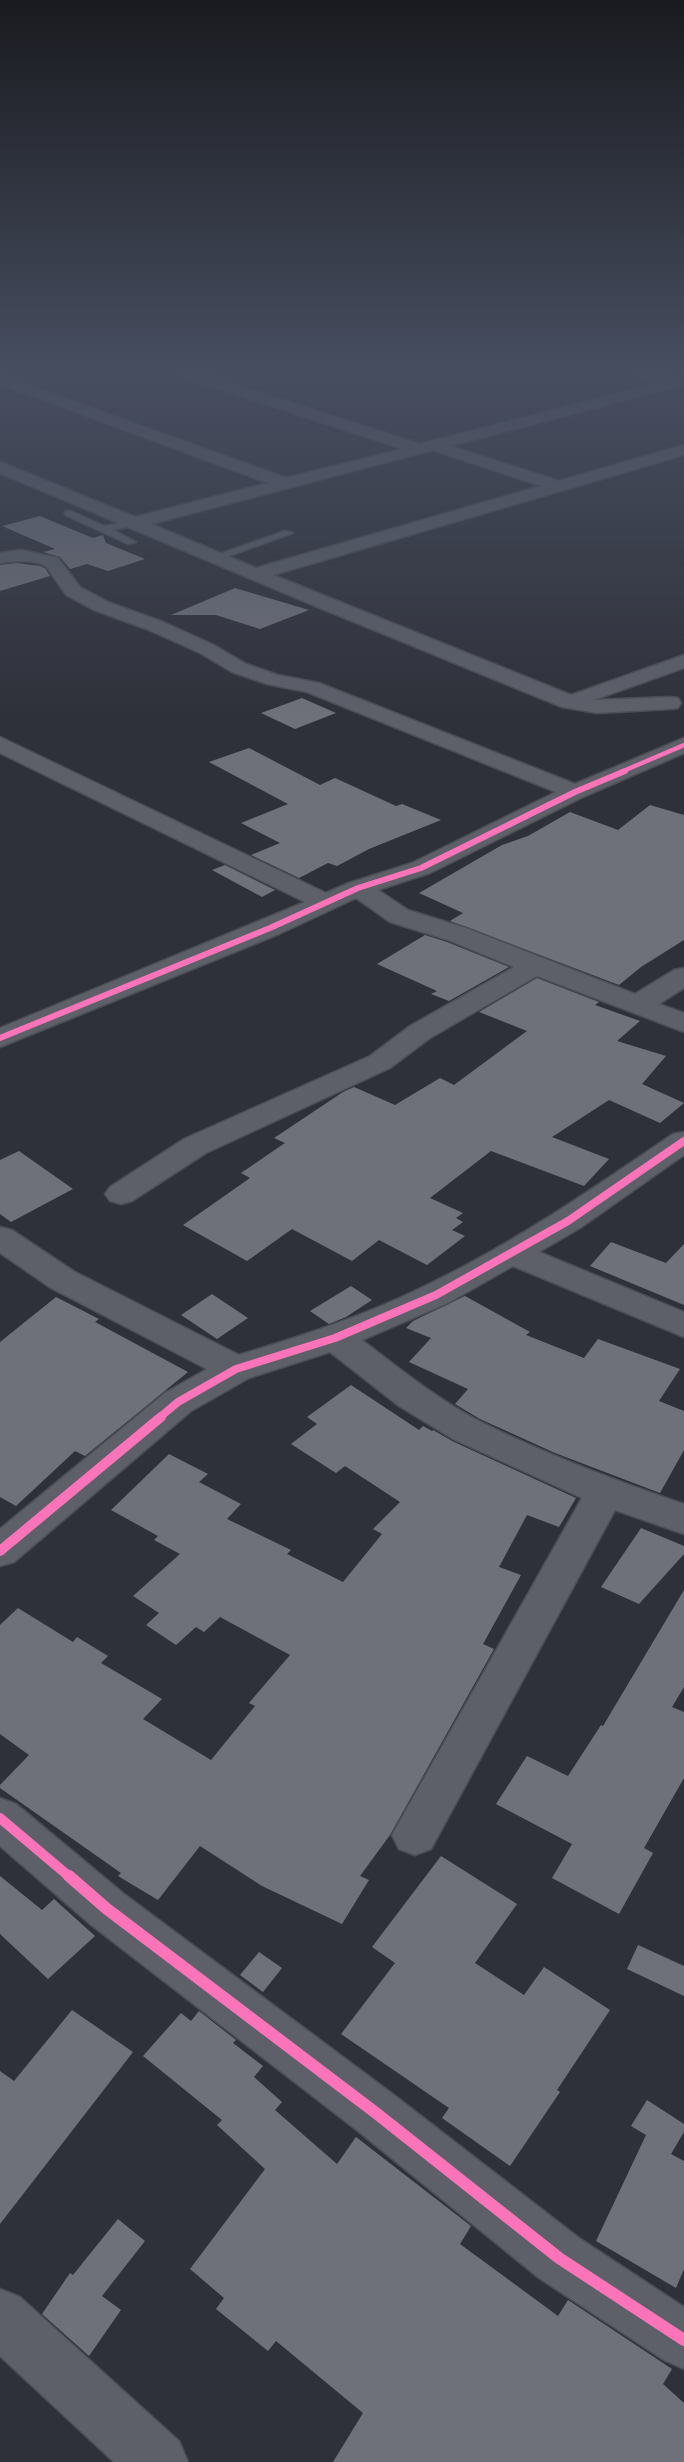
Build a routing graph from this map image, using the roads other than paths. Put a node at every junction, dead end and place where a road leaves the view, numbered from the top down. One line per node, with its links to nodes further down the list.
1 (49, 487): 5 (street)
2 (269, 487): 5 (street)
3 (561, 487): 11 (street)
4 (68, 513): 6 (lane)
5 (134, 523): 6 (lane); 9 (street)
6 (103, 529): 8 (lane)
7 (288, 533): 9 (lane)
8 (131, 542)
9 (216, 557): 11 (street)
10 (0, 558): 17 (street)
11 (255, 574): 13 (street)
12 (684, 661): 13 (street)
13 (570, 702): 14 (street)
14 (670, 703)
15 (0, 744): 19 (street)
16 (684, 745): 17 (street)
17 (575, 792): 18 (street)
18 (358, 888): 19 (street); 20 (street)
19 (325, 902): 24 (street)
20 (535, 966): 22 (street); 26 (street)
21 (684, 976): 22 (street)
22 (639, 1004): 23 (street)
23 (684, 1023)
24 (0, 1038)
25 (684, 1141): 28 (street)
26 (121, 1194)
27 (0, 1237): 31 (street)
28 (512, 1253): 29 (street); 30 (street)
29 (684, 1325)
30 (335, 1338): 31 (street); 32 (street)
31 (236, 1369): 34 (street)
32 (605, 1492): 33 (street); 36 (street)
33 (684, 1519)
34 (0, 1551)
35 (0, 1818): 38 (street)
36 (415, 1835)
37 (0, 2317): 39 (street)
38 (684, 2340)
39 (158, 2462)

